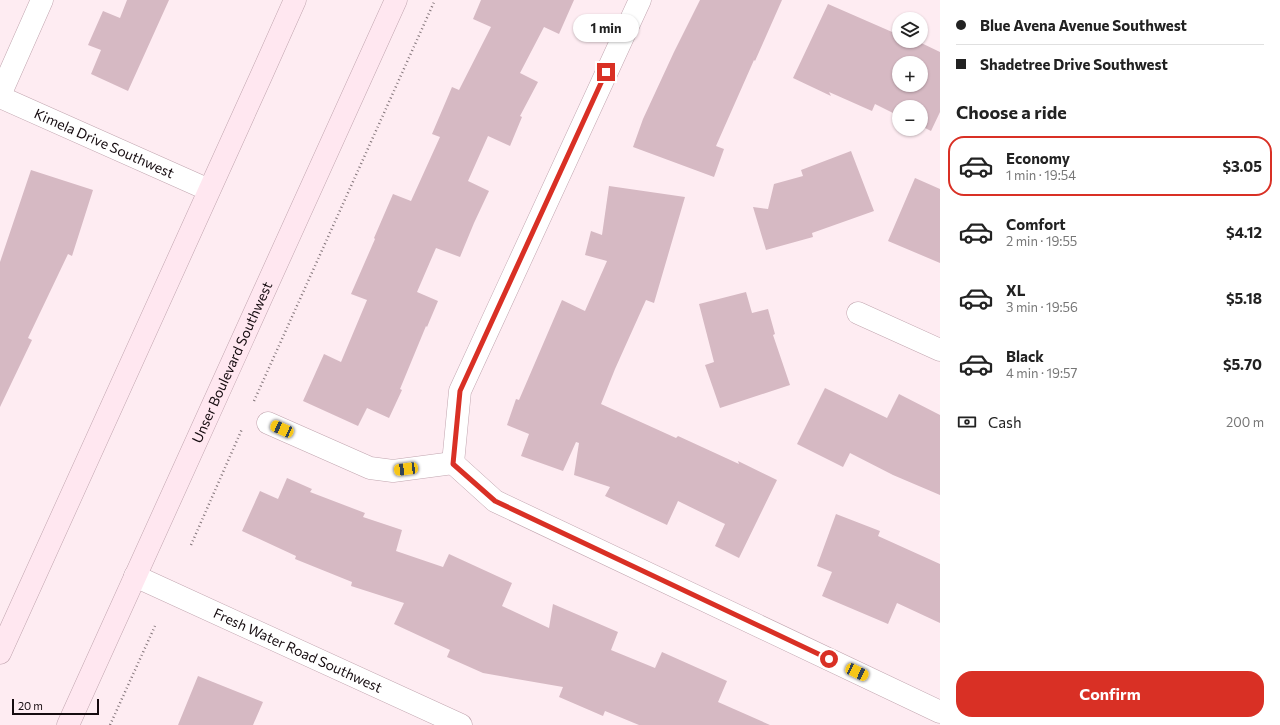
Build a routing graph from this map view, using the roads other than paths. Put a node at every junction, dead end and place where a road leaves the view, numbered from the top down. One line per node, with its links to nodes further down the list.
1 (42, 0): 5 (street)
2 (295, 0): 6 (main road)
3 (396, 0): 11 (main road, Unser Boulevard Southwest)
4 (640, 0): 10 (street)
5 (0, 96): 6 (street, Kimela Drive Southwest)
6 (209, 190): 12 (main road)
7 (858, 313): 8 (street)
8 (940, 350)
9 (268, 423): 10 (street)
10 (453, 464): 13 (street)
11 (135, 576): 14 (main road, Unser Boulevard Southwest); 15 (street, Fresh Water Road Southwest)
12 (0, 653)
13 (940, 712)
14 (68, 725)
15 (462, 725)

